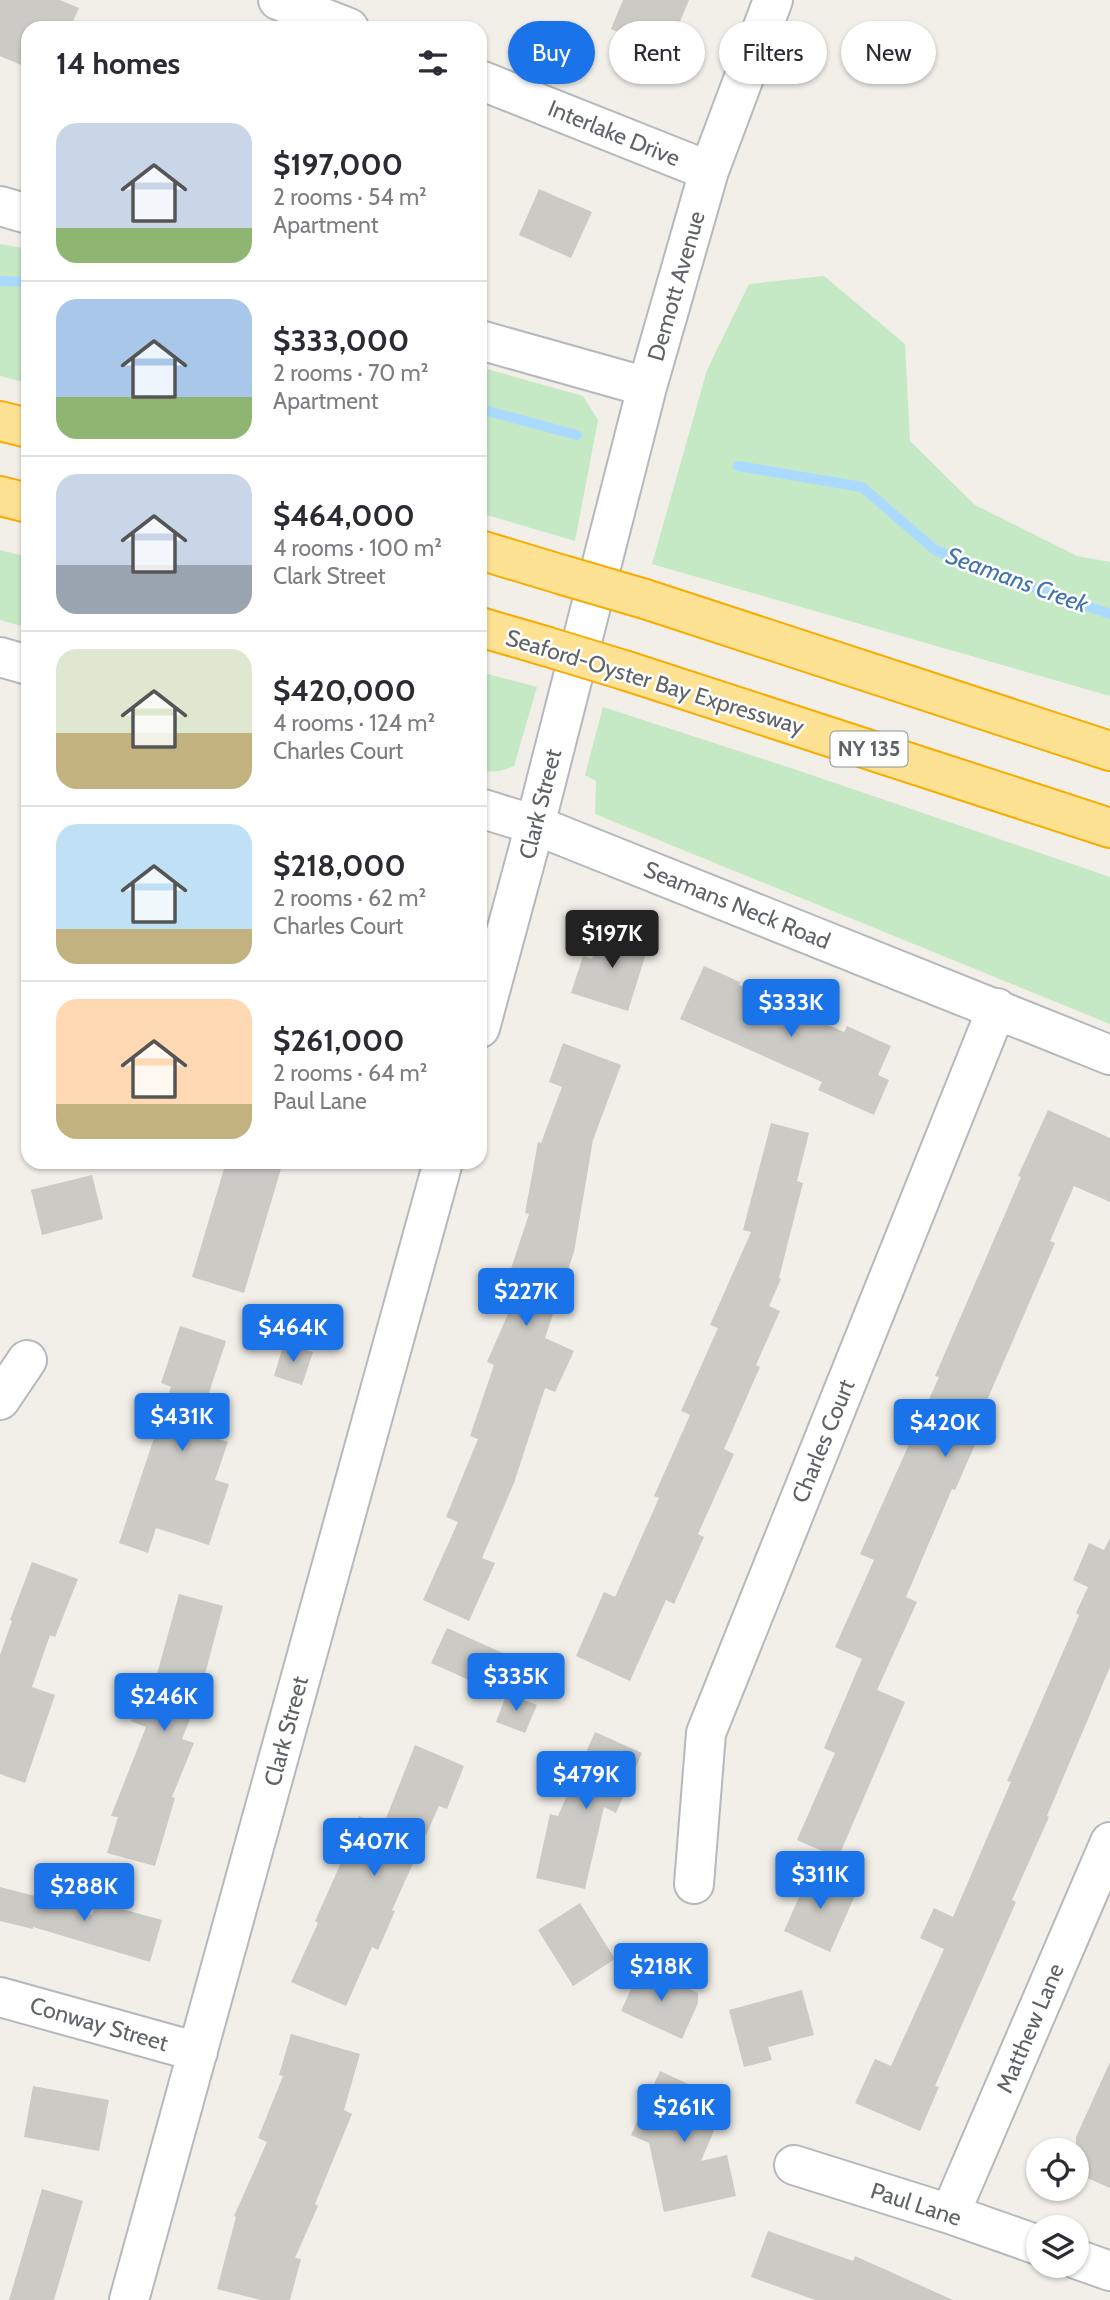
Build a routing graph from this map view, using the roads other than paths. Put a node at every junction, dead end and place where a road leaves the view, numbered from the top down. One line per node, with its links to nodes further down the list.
1 (278, 0): 4 (street)
2 (368, 0): 5 (street)
3 (773, 0): 7 (street, Demott Avenue)
4 (331, 21)
5 (359, 21)
6 (487, 83): 7 (street, Interlake Drive)
7 (709, 171): 11 (street, Demott Avenue)
8 (0, 206): 9 (street)
9 (21, 212)
10 (487, 342): 11 (street)
11 (647, 387): 17 (street, Demott Avenue)
12 (0, 421): 13 (highway)
13 (21, 426)
14 (0, 496): 15 (highway)
15 (21, 501)
16 (487, 553): 17 (highway)
17 (580, 577): 21 (highway, bridge); 23 (street, Clark Street)
18 (487, 629): 24 (highway, Seaford-Oyster Bay Expressway / NY 135, bridge)
19 (0, 657): 20 (street)
20 (21, 663)
21 (1110, 751)
22 (487, 810): 23 (street, Seamans Neck Road)
23 (535, 825): 25 (street, Clark Street); 26 (street, Seamans Neck Road)
24 (1110, 828)
25 (487, 1001)
26 (997, 1008): 27 (street, Seamans Neck Road); 32 (street, Charles Court)
27 (1110, 1055)
28 (441, 1169): 34 (street, Clark Street)
29 (27, 1360): 30 (street)
30 (0, 1400)
31 (1110, 1842): 36 (street, Matthew Lane)
32 (694, 1884)
33 (0, 1997): 34 (street, Conway Street)
34 (198, 2052): 40 (street, Clark Street)
35 (794, 2165): 36 (street, Paul Lane)
36 (950, 2214): 37 (street, Paul Lane)
37 (1026, 2241)
38 (1089, 2263): 39 (street)
39 (1110, 2270)
40 (129, 2300)

